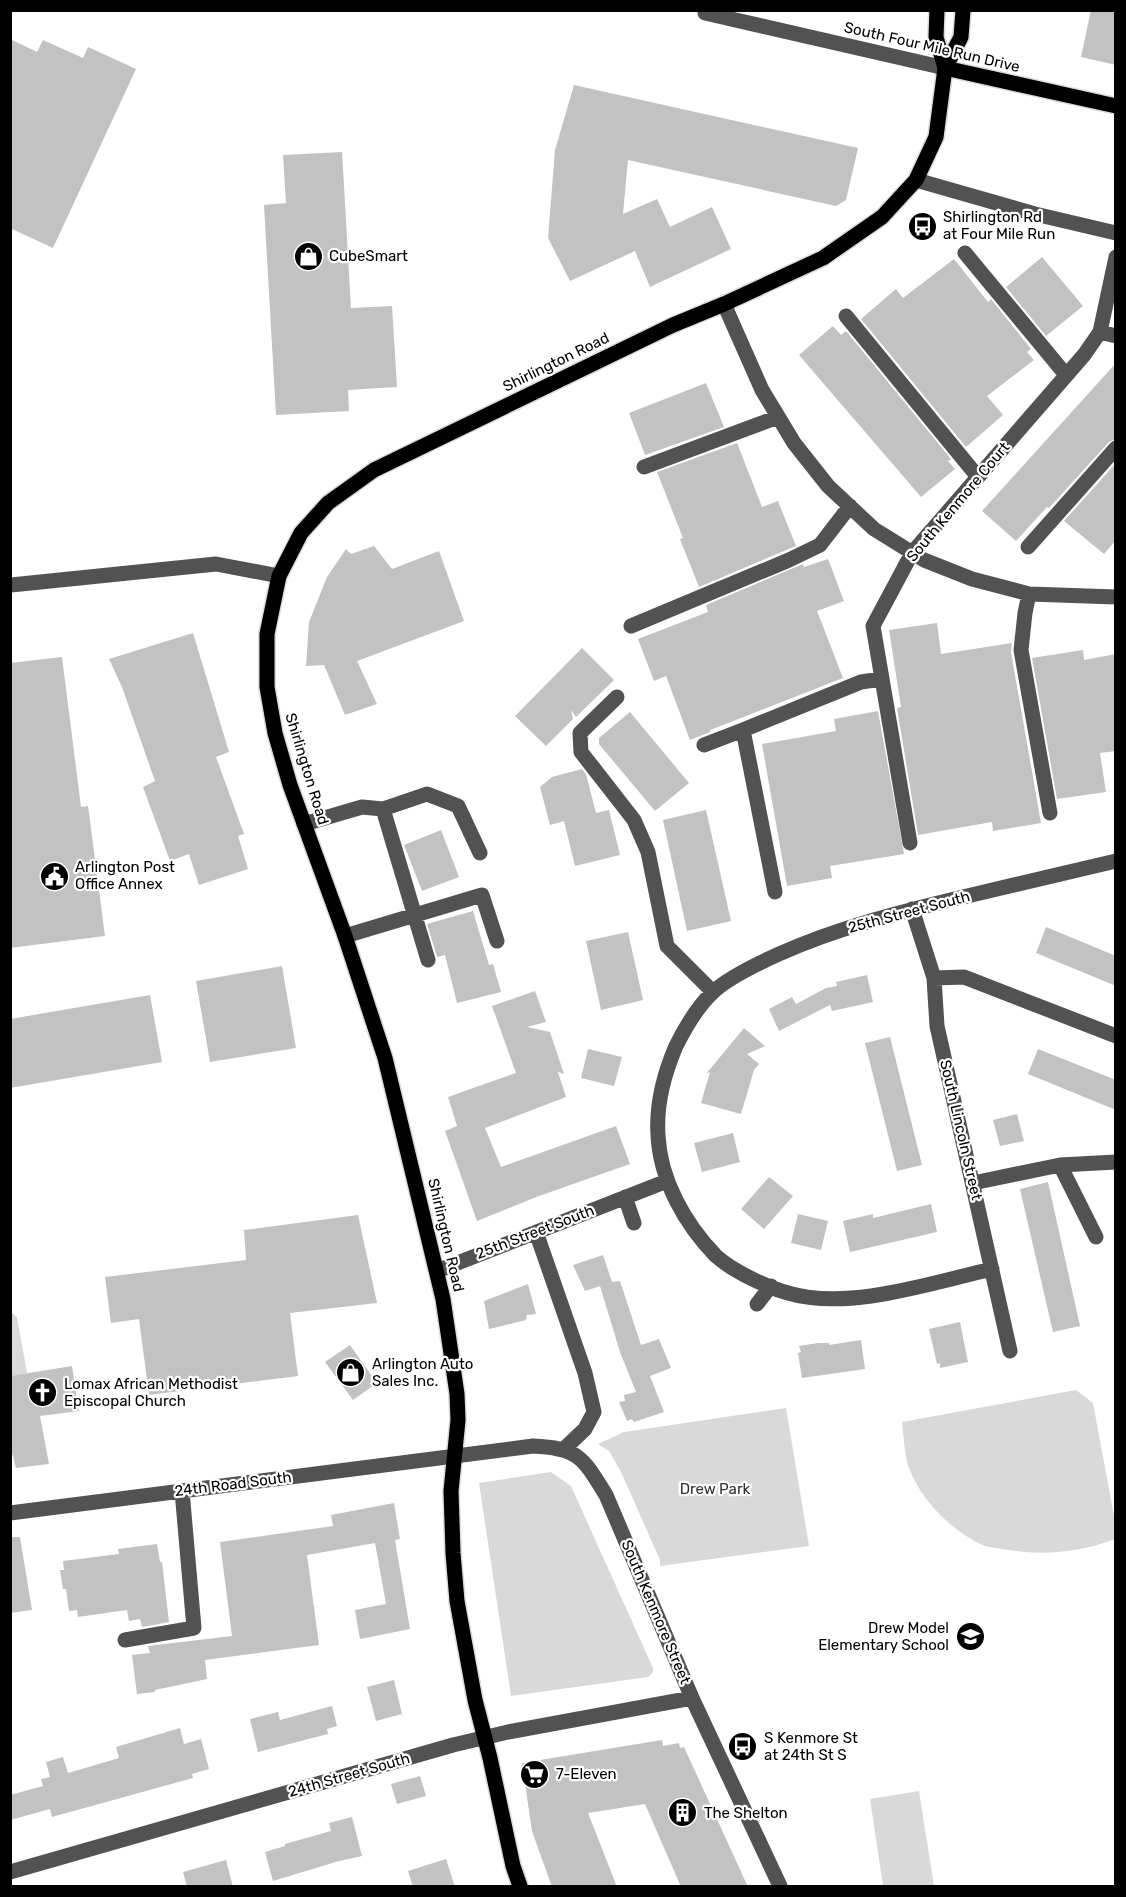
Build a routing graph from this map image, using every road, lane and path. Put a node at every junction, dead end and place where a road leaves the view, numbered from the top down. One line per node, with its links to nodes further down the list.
1 (937, 10): 4 (main road)
2 (963, 10): 4 (main road, Shirlington Road)
3 (705, 13): 4 (street, South Four Mile Run Drive)
4 (945, 68): 5 (main road, South Four Mile Run Drive); 6 (main road, Shirlington Road)
5 (1116, 106)
6 (916, 180): 7 (street); 10 (main road, Shirlington Road)
7 (1116, 232)
8 (965, 253): 14 (street)
9 (1116, 256): 12 (street, South Kenmore Court)
10 (724, 304): 15 (street); 22 (main road, Shirlington Road)
11 (846, 316): 18 (street)
12 (1100, 332): 13 (street); 14 (street, South Kenmore Court)
13 (1116, 336)
14 (1066, 375): 18 (street, South Kenmore Court)
15 (778, 417): 17 (street); 19 (street)
16 (1116, 448): 20 (street)
17 (644, 467)
18 (978, 477): 21 (street, South Kenmore Court)
19 (850, 506): 21 (street); 26 (street)
20 (1028, 548)
21 (912, 553): 24 (street); 27 (street, South Kenmore Court)
22 (279, 576): 23 (street); 33 (main road, Shirlington Road)
23 (11, 585)
24 (1029, 594): 25 (street); 32 (street)
25 (1116, 597)
26 (631, 626)
27 (881, 679): 29 (street); 34 (street, South Kenmore Court)
28 (617, 697): 44 (street)
29 (743, 730): 30 (street); 37 (street)
30 (705, 745)
31 (383, 809): 33 (street); 35 (street); 39 (street)
32 (1050, 813)
33 (304, 825): 40 (main road, Shirlington Road)
34 (910, 843)
35 (480, 853)
36 (1116, 861): 38 (street, 25th Street South)
37 (775, 892)
38 (912, 909): 43 (street, South Lincoln Street); 44 (street, 25th Street South)
39 (413, 914): 40 (street); 41 (street); 42 (street)
40 (345, 936): 55 (main road, Shirlington Road)
41 (497, 941)
42 (428, 960)
43 (933, 978): 45 (street); 49 (street, South Lincoln Street)
44 (713, 992): 48 (street, 25th Street South)
45 (1116, 1036)
46 (1116, 1162): 47 (street)
47 (1060, 1165): 49 (street); 53 (street)
48 (667, 1181): 50 (street, 25th Street South); 56 (street, 25th Street South)
49 (973, 1183): 54 (street, South Lincoln Street)
50 (625, 1197): 51 (street); 52 (street, 25th Street South)
51 (634, 1223)
52 (536, 1232): 55 (street, 25th Street South); 59 (street)
53 (1096, 1237)
54 (992, 1269): 56 (street, 25th Street South); 58 (street, South Lincoln Street)
55 (436, 1271): 60 (main road, Shirlington Road)
56 (771, 1286): 57 (street)
57 (757, 1304)
58 (1010, 1351)
59 (564, 1449): 60 (street, South Kenmore Street); 64 (street, South Kenmore Street)
60 (455, 1456): 61 (street, 24th Road South); 65 (main road, Shirlington Road)
61 (182, 1491): 62 (street, 24th Road South); 63 (street)
62 (10, 1513)
63 (125, 1640)
64 (692, 1698): 65 (street, 24th Street South); 68 (street, South Kenmore Street)
65 (485, 1737): 66 (street, 24th Street South); 67 (main road, Shirlington Road)
66 (10, 1872)
67 (520, 1887)
68 (780, 1887)

